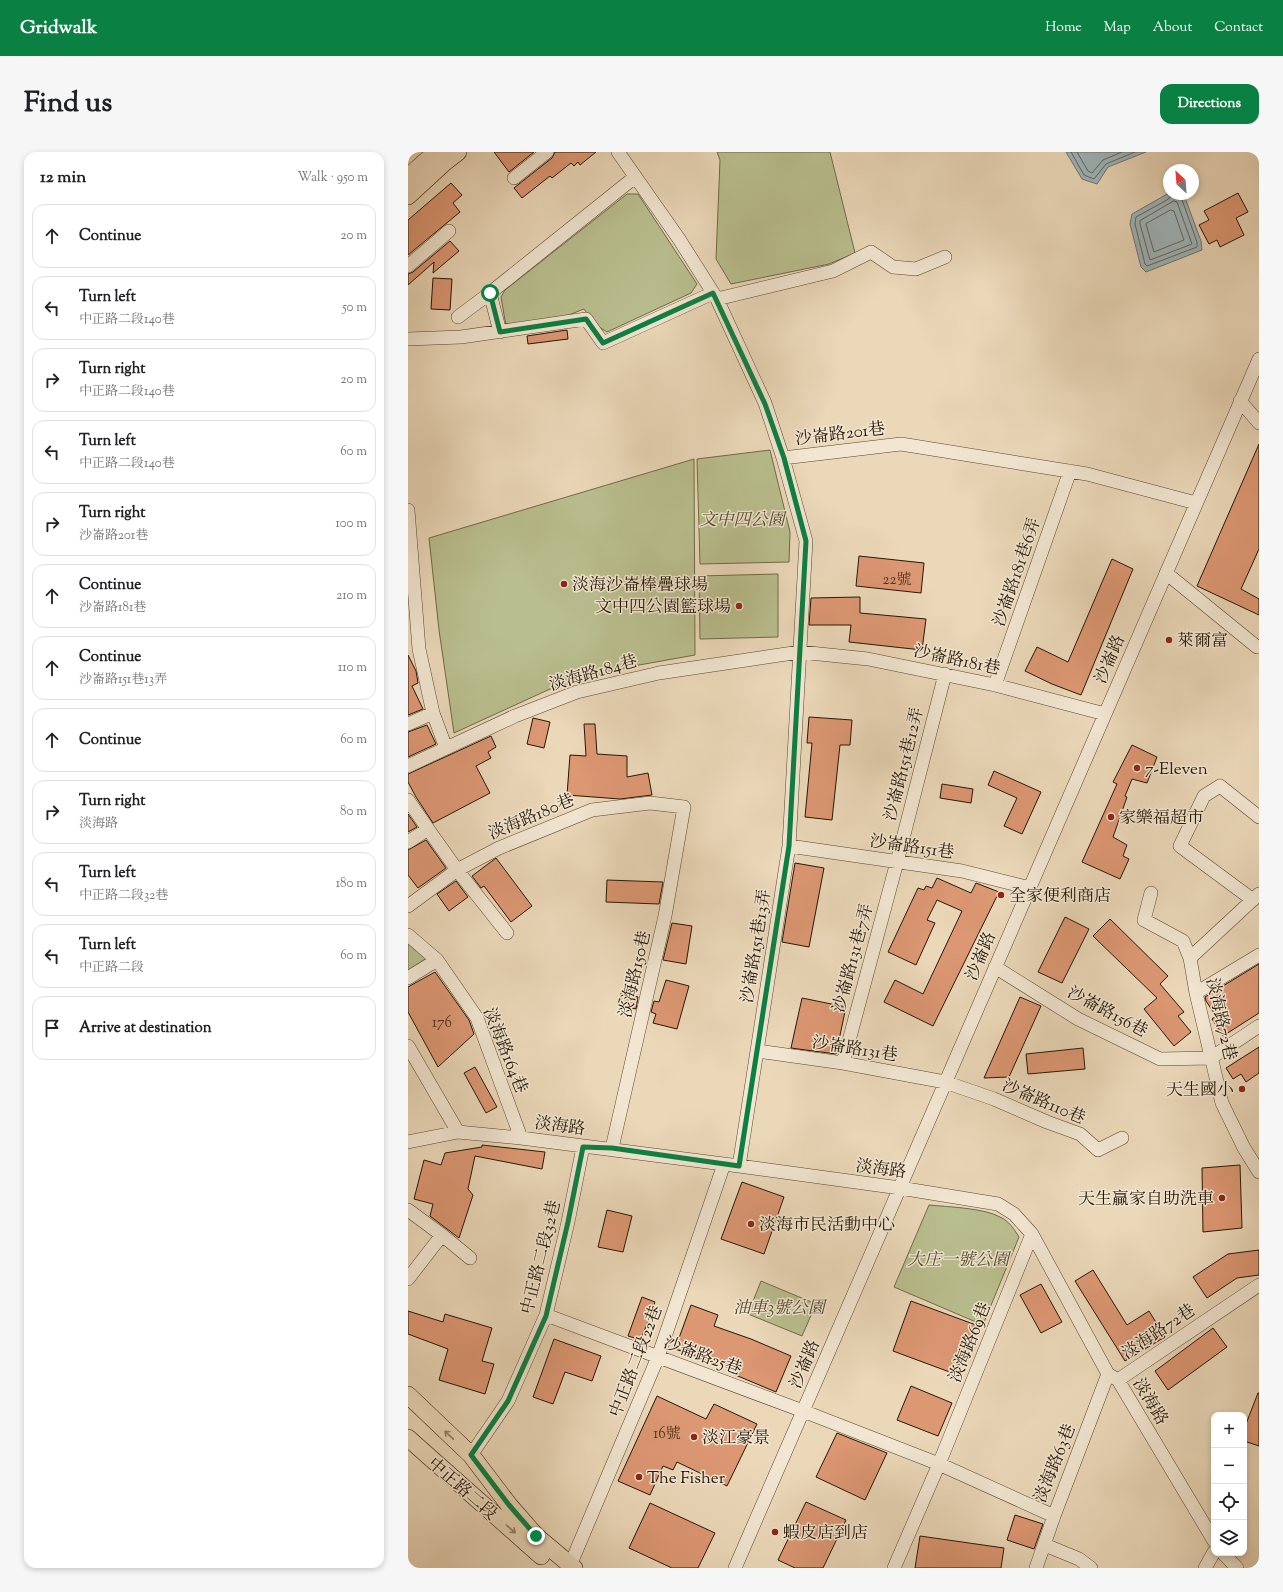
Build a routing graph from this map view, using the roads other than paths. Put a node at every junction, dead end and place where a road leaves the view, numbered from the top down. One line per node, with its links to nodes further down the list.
1 (458, 152): 4 (main road)
2 (547, 152): 7 (street)
3 (618, 152): 6 (street, 沙崙路201巷)
4 (440, 155): 5 (main road); 8 (main road)
5 (408, 177)
6 (635, 177): 12 (street); 13 (street, 沙崙路201巷)
7 (514, 178)
8 (408, 196)
9 (449, 231): 11 (street)
10 (945, 257): 13 (street)
11 (408, 266)
12 (490, 293): 14 (street); 15 (street)
13 (715, 296): 15 (street); 20 (street, 沙崙路201巷)
14 (458, 317)
15 (500, 332): 16 (street)
16 (408, 339)
17 (1259, 358): 18 (street, 沙崙路)
18 (1240, 401): 19 (street); 22 (street, 沙崙路)
19 (1259, 423)
20 (784, 458): 21 (street, 沙崙路201巷); 29 (street)
21 (1070, 471): 22 (street, 沙崙路201巷); 31 (street, 沙崙路181巷6弄)
22 (1196, 503): 25 (street, 沙崙路)
23 (408, 510): 24 (street)
24 (409, 527): 26 (street)
25 (1166, 573): 27 (street); 33 (street, 沙崙路)
26 (411, 589): 28 (street)
27 (1259, 647)
28 (414, 652): 32 (street)
29 (800, 652): 30 (street, 沙崙路181巷); 35 (street, 淡海路184巷); 42 (street)
30 (944, 674): 31 (street, 沙崙路181巷); 43 (street, 沙崙路151巷12弄)
31 (995, 685): 33 (street, 沙崙路181巷)
32 (433, 713): 34 (street); 35 (street)
33 (1105, 714): 45 (street, 沙崙路)
34 (408, 724)
35 (446, 748): 36 (street, 淡海路184巷)
36 (408, 766)
37 (408, 800): 40 (street)
38 (684, 807): 44 (street, 淡海路180巷); 68 (street, 淡海路150巷)
39 (1259, 817): 47 (street)
40 (428, 829): 41 (street); 44 (street)
41 (408, 842)
42 (789, 846): 43 (street, 沙崙路151巷); 59 (street, 沙崙路151巷13弄)
43 (897, 862): 45 (street, 沙崙路151巷); 61 (street, 沙崙路131巷7弄)
44 (457, 870): 48 (street, 淡海路180巷); 49 (street)
45 (1030, 888): 54 (street, 沙崙路)
46 (1151, 893): 52 (street)
47 (1256, 897): 52 (street, 淡海路72巷)
48 (408, 906)
49 (507, 933)
50 (408, 935): 53 (street)
51 (1259, 955): 56 (street)
52 (1190, 958): 56 (street, 淡海路72巷)
53 (437, 960): 55 (street); 64 (street, 淡海路164巷)
54 (995, 967): 60 (street, 沙崙路156巷); 62 (street, 沙崙路)
55 (408, 978)
56 (1196, 993): 60 (street, 淡海路72巷)
57 (1259, 1026): 60 (street)
58 (408, 1046): 63 (street)
59 (758, 1051): 61 (street, 沙崙路131巷); 70 (street, 沙崙路151巷13弄)
60 (1212, 1058): 71 (street, 淡海路72巷)
61 (843, 1063): 62 (street, 沙崙路131巷)
62 (946, 1082): 65 (street, 沙崙路110巷); 72 (street, 沙崙路)
63 (458, 1132): 64 (street, 淡海路); 66 (street, 淡海路)
64 (521, 1138): 67 (street, 淡海路)
65 (1122, 1138)
66 (410, 1145)
67 (583, 1147): 68 (street, 淡海路); 79 (street, 中正路二段32巷)
68 (612, 1148): 69 (street, 淡海路)
69 (724, 1164): 70 (street, 淡海路); 80 (street, 中正路二段22巷)
70 (739, 1166): 72 (street, 淡海路)
71 (1259, 1172)
72 (900, 1188): 74 (street, 淡海路); 83 (street, 沙崙路)
73 (408, 1210): 75 (street)
74 (1032, 1234): 81 (street, 淡海路); 86 (street, 淡海路69巷)
75 (442, 1235): 76 (street); 77 (street)
76 (470, 1258)
77 (408, 1279)
78 (1259, 1285): 81 (street, 淡海路72巷)
79 (546, 1316): 80 (street, 沙崙路25巷); 85 (street, 中正路二段32巷)
80 (658, 1357): 83 (street, 沙崙路25巷); 92 (street, 中正路二段22巷)
81 (1113, 1377): 87 (street, 淡海路63巷); 88 (street, 淡海路)
82 (408, 1395): 85 (main road, 中正路二段, one-way to 82)
83 (803, 1411): 86 (street, 沙崙路25巷); 93 (street, 沙崙路)
84 (408, 1438): 92 (main road, 中正路二段, one-way to 92)
85 (471, 1455): 92 (main road, 中正路二段)
86 (939, 1464): 87 (street, 淡海路63巷); 94 (street, 淡海路69巷)
87 (1054, 1516): 89 (street)
88 (1211, 1536)
89 (1045, 1545): 95 (street); 96 (street)
90 (1212, 1556): 97 (street)
91 (1226, 1556): 98 (street)
92 (567, 1567)
93 (735, 1568)
94 (894, 1568)
95 (1036, 1568)
96 (1092, 1568)
97 (1205, 1568)
98 (1237, 1568)

